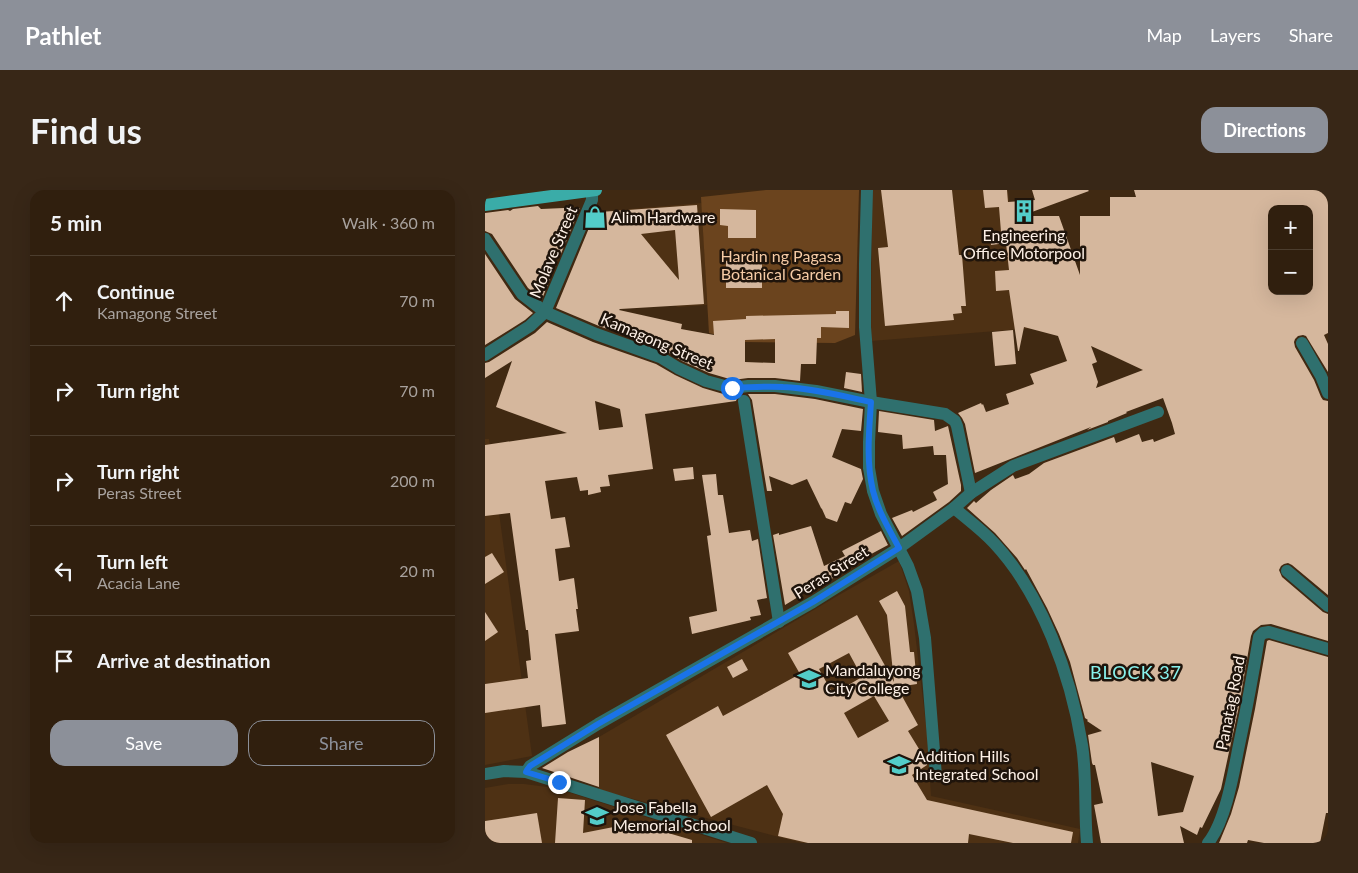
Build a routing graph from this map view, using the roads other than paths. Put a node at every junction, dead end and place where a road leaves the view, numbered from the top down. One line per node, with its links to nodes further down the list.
1 (592, 190): 2 (main road); 4 (main road); 6 (street, Molave Street)
2 (596, 190)
3 (867, 190): 11 (street)
4 (485, 205)
5 (485, 239): 6 (street, Kamagong Street)
6 (545, 312): 8 (street, Molave Street); 11 (street, Kamagong Street)
7 (1302, 343): 9 (street)
8 (485, 355)
9 (1328, 393)
10 (744, 401): 18 (street)
11 (871, 402): 13 (street, Kamagong Street); 15 (street)
12 (1158, 412): 13 (street, Peras Street)
13 (971, 493): 14 (street, Peras Street)
14 (953, 508): 15 (street, Peras Street); 24 (street)
15 (899, 548): 18 (street, Peras Street); 22 (street)
16 (1287, 571): 17 (street)
17 (1328, 606)
18 (779, 622): 20 (street, Peras Street)
19 (1328, 649): 25 (street, Panatag Road)
20 (526, 772): 21 (street); 23 (street)
21 (485, 774)
22 (936, 776)
23 (751, 843)
24 (1087, 843)
25 (1208, 843)

